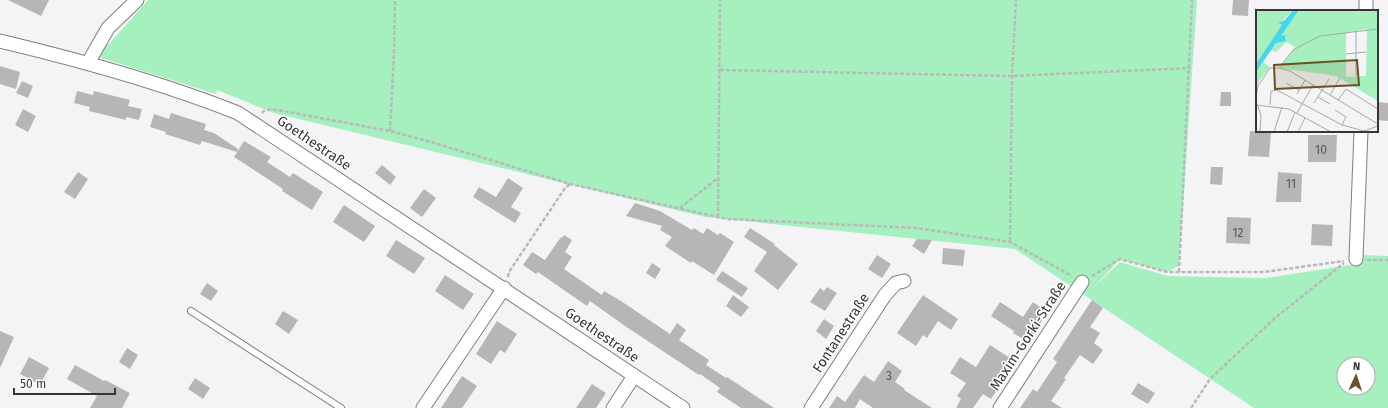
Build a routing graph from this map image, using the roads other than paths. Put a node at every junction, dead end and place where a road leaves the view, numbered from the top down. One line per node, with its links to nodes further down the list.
1 (137, 0): 3 (street)
2 (0, 40): 3 (street, Goethestraße)
3 (88, 63): 8 (street, Goethestraße)
4 (1361, 132): 5 (street)
5 (1352, 260)
6 (904, 280): 15 (street, Fontanestraße)
7 (1082, 282): 16 (street, Maxim-Gorki-Straße)
8 (504, 288): 10 (street, Goethestraße); 12 (street)
9 (191, 311): 11 (lane)
10 (634, 376): 13 (street); 14 (street, Goethestraße)
11 (341, 408)
12 (423, 408)
13 (613, 408)
14 (683, 408)
15 (811, 408)
16 (1000, 408)

